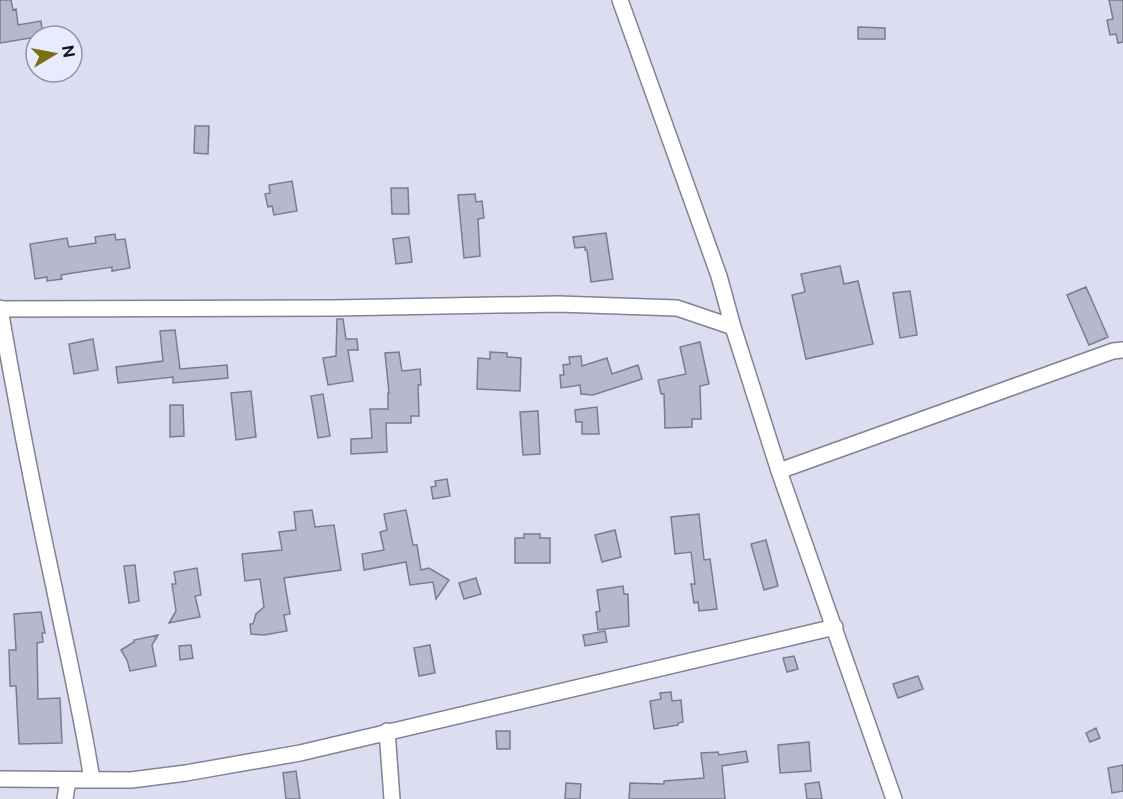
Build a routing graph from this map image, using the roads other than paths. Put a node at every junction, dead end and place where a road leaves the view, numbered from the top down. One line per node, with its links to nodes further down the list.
1 (620, 0): 3 (street)
2 (0, 308): 3 (street); 5 (street)
3 (733, 327): 6 (street)
4 (1123, 350): 6 (street)
5 (7, 396): 11 (street)
6 (779, 471): 7 (street)
7 (835, 627): 8 (street); 14 (street)
8 (387, 732): 11 (street); 13 (street)
9 (0, 779): 10 (street)
10 (69, 780): 11 (street); 12 (street)
11 (92, 780)
12 (65, 799)
13 (392, 799)
14 (894, 799)

